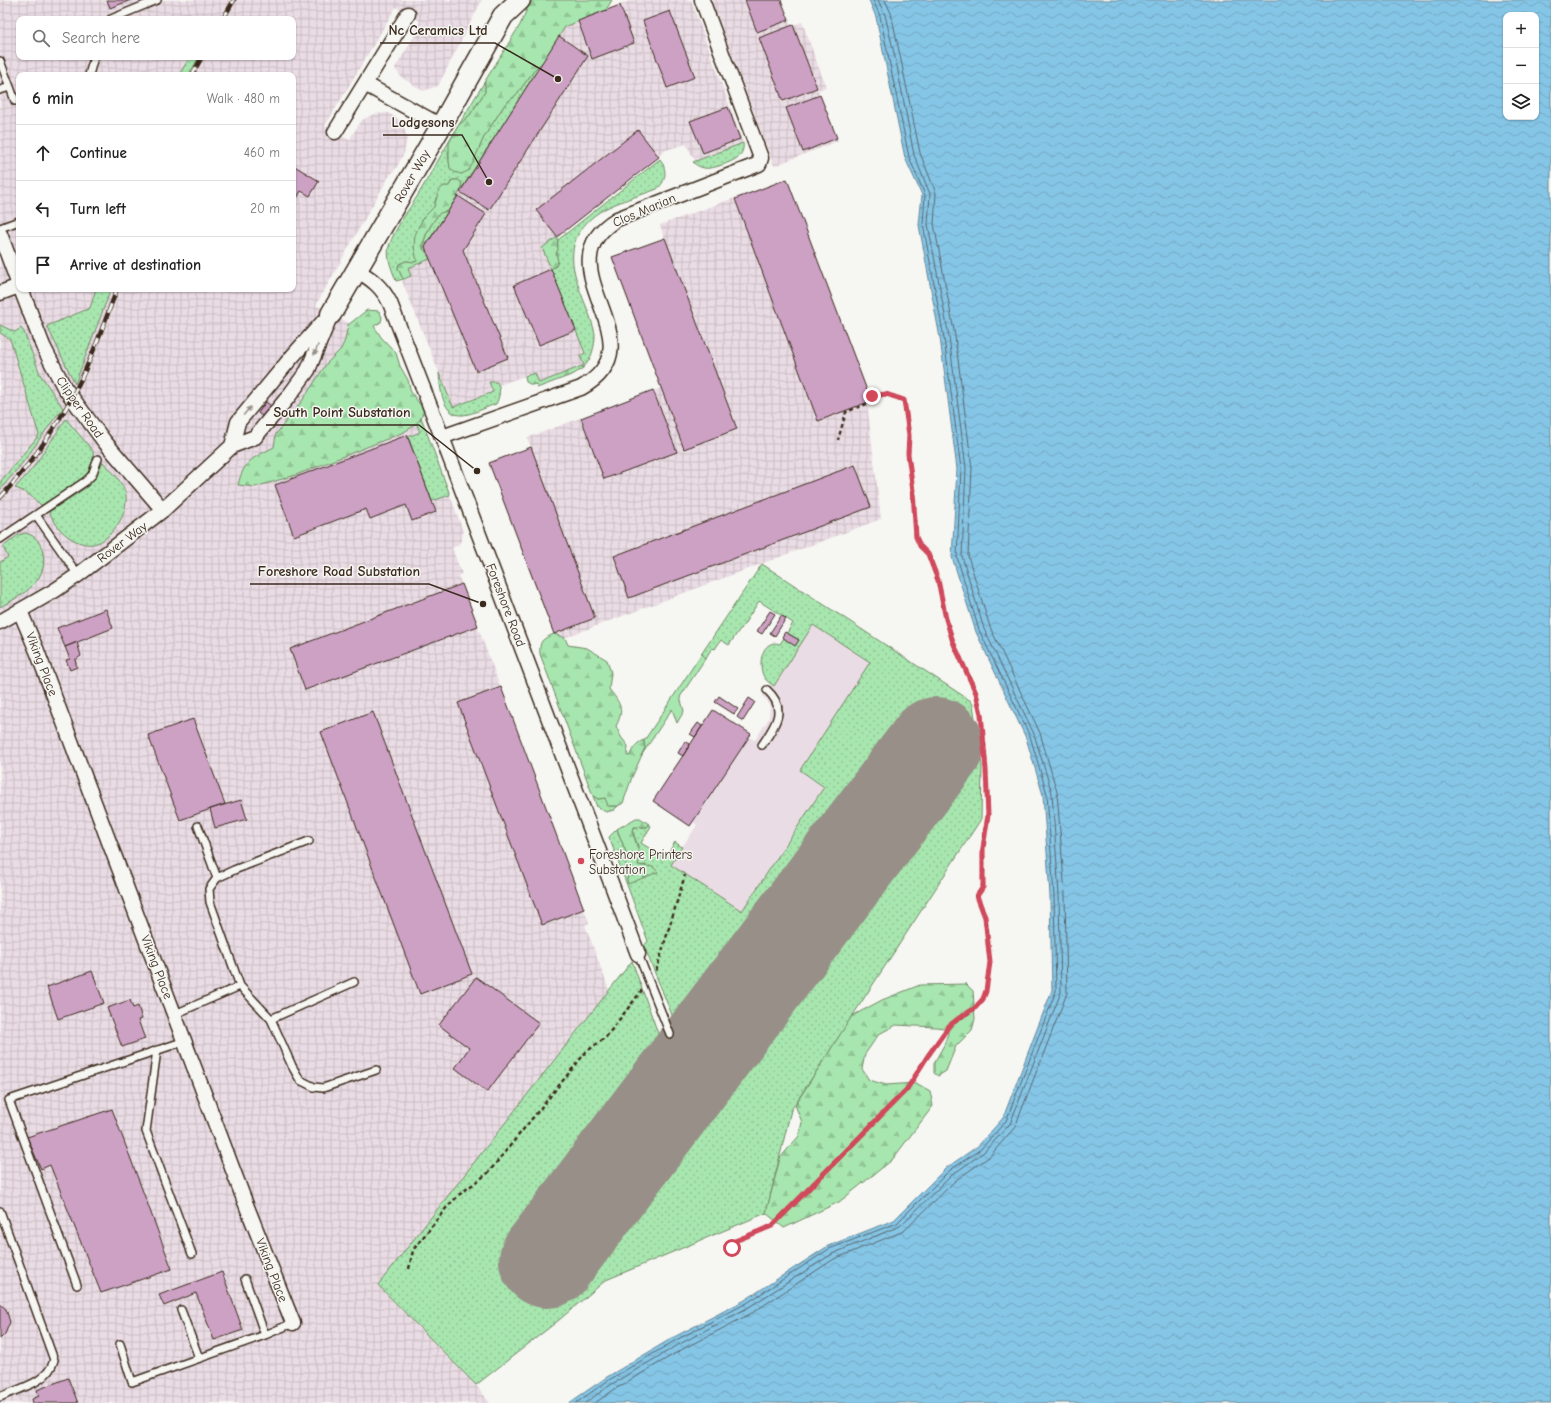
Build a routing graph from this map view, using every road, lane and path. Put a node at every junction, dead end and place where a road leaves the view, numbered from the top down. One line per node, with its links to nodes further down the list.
1 (157, 0): 6 (lane)
2 (520, 0): 4 (street, Rover Way)
3 (702, 0): 25 (street, Clos Marian)
4 (504, 8): 14 (street, Rover Way)
5 (408, 14): 10 (street)
6 (118, 16)
7 (93, 60): 9 (lane)
8 (0, 61): 11 (lane)
9 (91, 72)
10 (365, 84): 14 (street); 15 (street)
11 (10, 87): 12 (lane); 13 (lane)
12 (0, 90)
13 (16, 101)
14 (441, 126): 19 (street, Rover Way)
15 (335, 132)
16 (16, 222): 17 (lane)
17 (0, 228)
18 (0, 234): 20 (street)
19 (356, 270): 24 (street, Rover Way); 25 (street, Foreshore Road)
20 (16, 278)
21 (16, 287): 23 (street)
22 (22, 292): 29 (street, Clipper Road)
23 (0, 293)
24 (331, 314): 27 (street, one-way to 24); 27 (street, one-way to 27)
25 (442, 437): 41 (street, Foreshore Road)
26 (838, 440): 52 (path)
27 (232, 446): 29 (street, Rover Way)
28 (98, 459): 30 (lane)
29 (163, 510): 32 (street, Rover Way)
30 (36, 515): 31 (lane); 32 (lane)
31 (0, 539)
32 (78, 575): 33 (street, Rover Way)
33 (20, 611): 34 (street, Rover Way); 45 (street, Viking Place)
34 (0, 622)
35 (767, 690): 36 (lane)
36 (762, 745)
37 (198, 826): 40 (lane)
38 (309, 841): 40 (lane)
39 (685, 875): 42 (path)
40 (217, 878): 44 (lane)
41 (638, 954): 42 (lane)
42 (649, 980): 47 (lane); 54 (path)
43 (354, 982): 46 (lane)
44 (240, 986): 45 (lane); 46 (lane)
45 (175, 1014): 48 (street, Viking Place)
46 (271, 1019): 50 (lane)
47 (670, 1034)
48 (185, 1041): 49 (lane); 58 (street, Viking Place)
49 (157, 1050): 53 (lane); 56 (lane)
50 (376, 1070)
51 (0, 1211): 62 (lane)
52 (732, 1248)
53 (192, 1254)
54 (409, 1269)
55 (245, 1279): 59 (lane)
56 (77, 1285)
57 (180, 1310): 61 (lane)
58 (293, 1323): 59 (lane)
59 (265, 1335): 61 (lane)
60 (120, 1344): 61 (lane)
61 (199, 1358)
62 (0, 1397)

